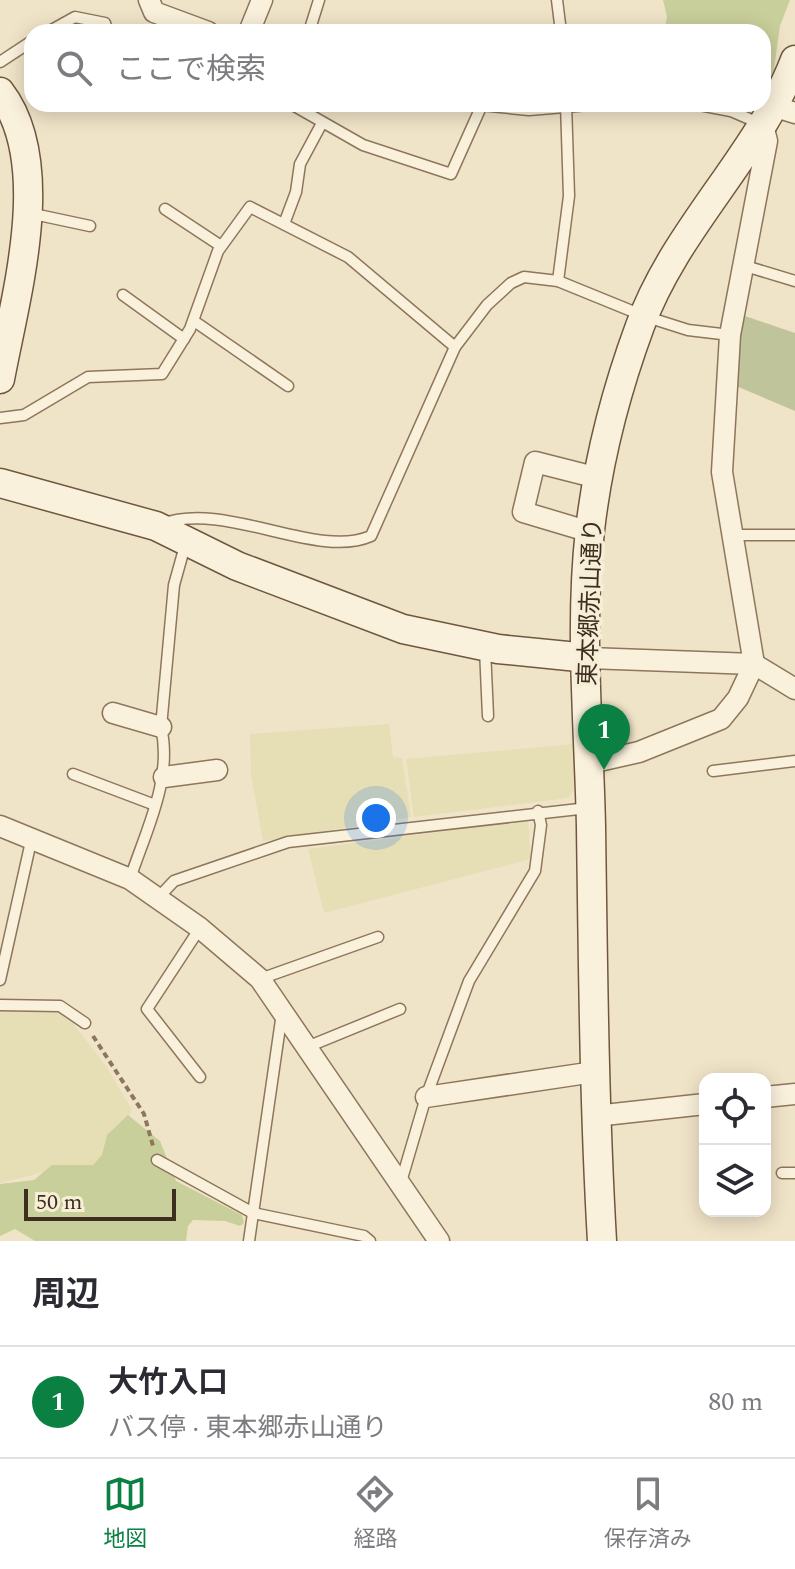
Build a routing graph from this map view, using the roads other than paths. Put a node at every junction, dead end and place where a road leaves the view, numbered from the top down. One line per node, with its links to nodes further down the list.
1 (149, 0): 7 (street)
2 (262, 0): 8 (street)
3 (319, 0): 9 (lane)
4 (557, 0): 10 (lane)
5 (62, 24): 6 (lane)
6 (105, 24)
7 (186, 24)
8 (252, 24)
9 (312, 24)
10 (560, 24)
11 (24, 46): 13 (lane)
12 (795, 60): 19 (street, 東本郷赤山通り)
13 (0, 62)
14 (0, 92): 22 (street)
15 (304, 112): 20 (lane)
16 (474, 112): 20 (lane)
17 (566, 112): 27 (lane)
18 (743, 112): 19 (lane)
19 (778, 115): 26 (street); 30 (street, 東本郷赤山通り)
20 (322, 123): 23 (lane)
21 (165, 209): 25 (lane)
22 (26, 213): 24 (lane); 35 (street)
23 (284, 224): 25 (lane); 34 (lane)
24 (90, 226)
25 (221, 246): 31 (lane)
26 (742, 265): 28 (lane); 32 (street)
27 (558, 281): 30 (lane); 34 (lane)
28 (795, 281)
29 (123, 295): 33 (lane)
30 (644, 316): 32 (lane); 38 (street, 東本郷赤山通り)
31 (194, 321): 33 (lane); 36 (lane)
32 (730, 335): 42 (street)
33 (184, 339): 37 (lane)
34 (455, 347): 40 (lane)
35 (0, 379)
36 (288, 386)
37 (0, 418)
38 (598, 478): 41 (street, 東本郷赤山通り); 41 (street)
39 (0, 483): 40 (street)
40 (156, 526): 44 (street)
41 (590, 532): 46 (street, 東本郷赤山通り)
42 (731, 535): 43 (lane); 47 (street)
43 (795, 535)
44 (186, 541): 45 (street); 51 (lane)
45 (485, 647): 46 (street); 50 (lane)
46 (588, 658): 47 (street); 53 (street, 東本郷赤山通り)
47 (754, 664): 48 (street); 53 (street)
48 (795, 689)
49 (113, 713): 51 (street)
50 (488, 716)
51 (161, 727): 57 (lane)
52 (795, 761): 55 (lane)
53 (590, 763): 59 (street, 東本郷赤山通り)
54 (217, 770): 57 (street)
55 (713, 771)
56 (73, 774): 58 (lane)
57 (164, 777): 58 (lane)
58 (155, 805): 63 (lane)
59 (591, 807): 60 (lane); 74 (street, 東本郷赤山通り)
60 (538, 811): 64 (lane); 78 (lane)
61 (0, 826): 62 (street)
62 (32, 837): 63 (street); 68 (lane)
63 (130, 879): 64 (street)
64 (158, 898): 65 (street)
65 (200, 928): 67 (street); 75 (lane)
66 (378, 937): 67 (lane)
67 (260, 979): 71 (street)
68 (0, 980)
69 (0, 1005): 72 (lane)
70 (400, 1009): 73 (lane)
71 (283, 1010): 73 (street); 85 (lane)
72 (85, 1023)
73 (307, 1047): 84 (street)
74 (594, 1072): 78 (street); 80 (street, 東本郷赤山通り)
75 (200, 1077)
76 (795, 1094): 77 (street)
77 (771, 1096)
78 (426, 1097): 84 (lane)
79 (699, 1105): 80 (street)
80 (595, 1116): 89 (street, 東本郷赤山通り)
81 (157, 1160): 85 (lane)
82 (782, 1173): 83 (lane)
83 (795, 1173)
84 (400, 1184): 88 (street)
85 (253, 1213): 86 (lane); 87 (lane)
86 (249, 1241)
87 (370, 1241)
88 (439, 1241)
89 (602, 1241)

